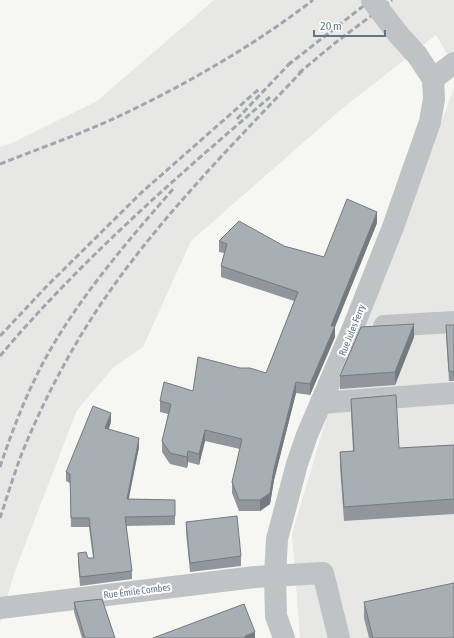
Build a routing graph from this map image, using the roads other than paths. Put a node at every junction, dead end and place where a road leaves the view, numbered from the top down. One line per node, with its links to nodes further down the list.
1 (372, 0): 3 (street, bridge)
2 (454, 63): 3 (street)
3 (433, 79): 5 (street, Rue Jules Ferry)
4 (454, 322): 5 (street)
5 (353, 328): 7 (street, Rue Jules Ferry)
6 (454, 393): 7 (street)
7 (321, 403): 8 (street, Rue Jules Ferry)
8 (275, 576): 9 (street, Rue Émile Combes); 10 (street, Rue Jules Ferry); 11 (street, Rue Émile Combes)
9 (7, 607)
10 (284, 638)
11 (339, 638)

